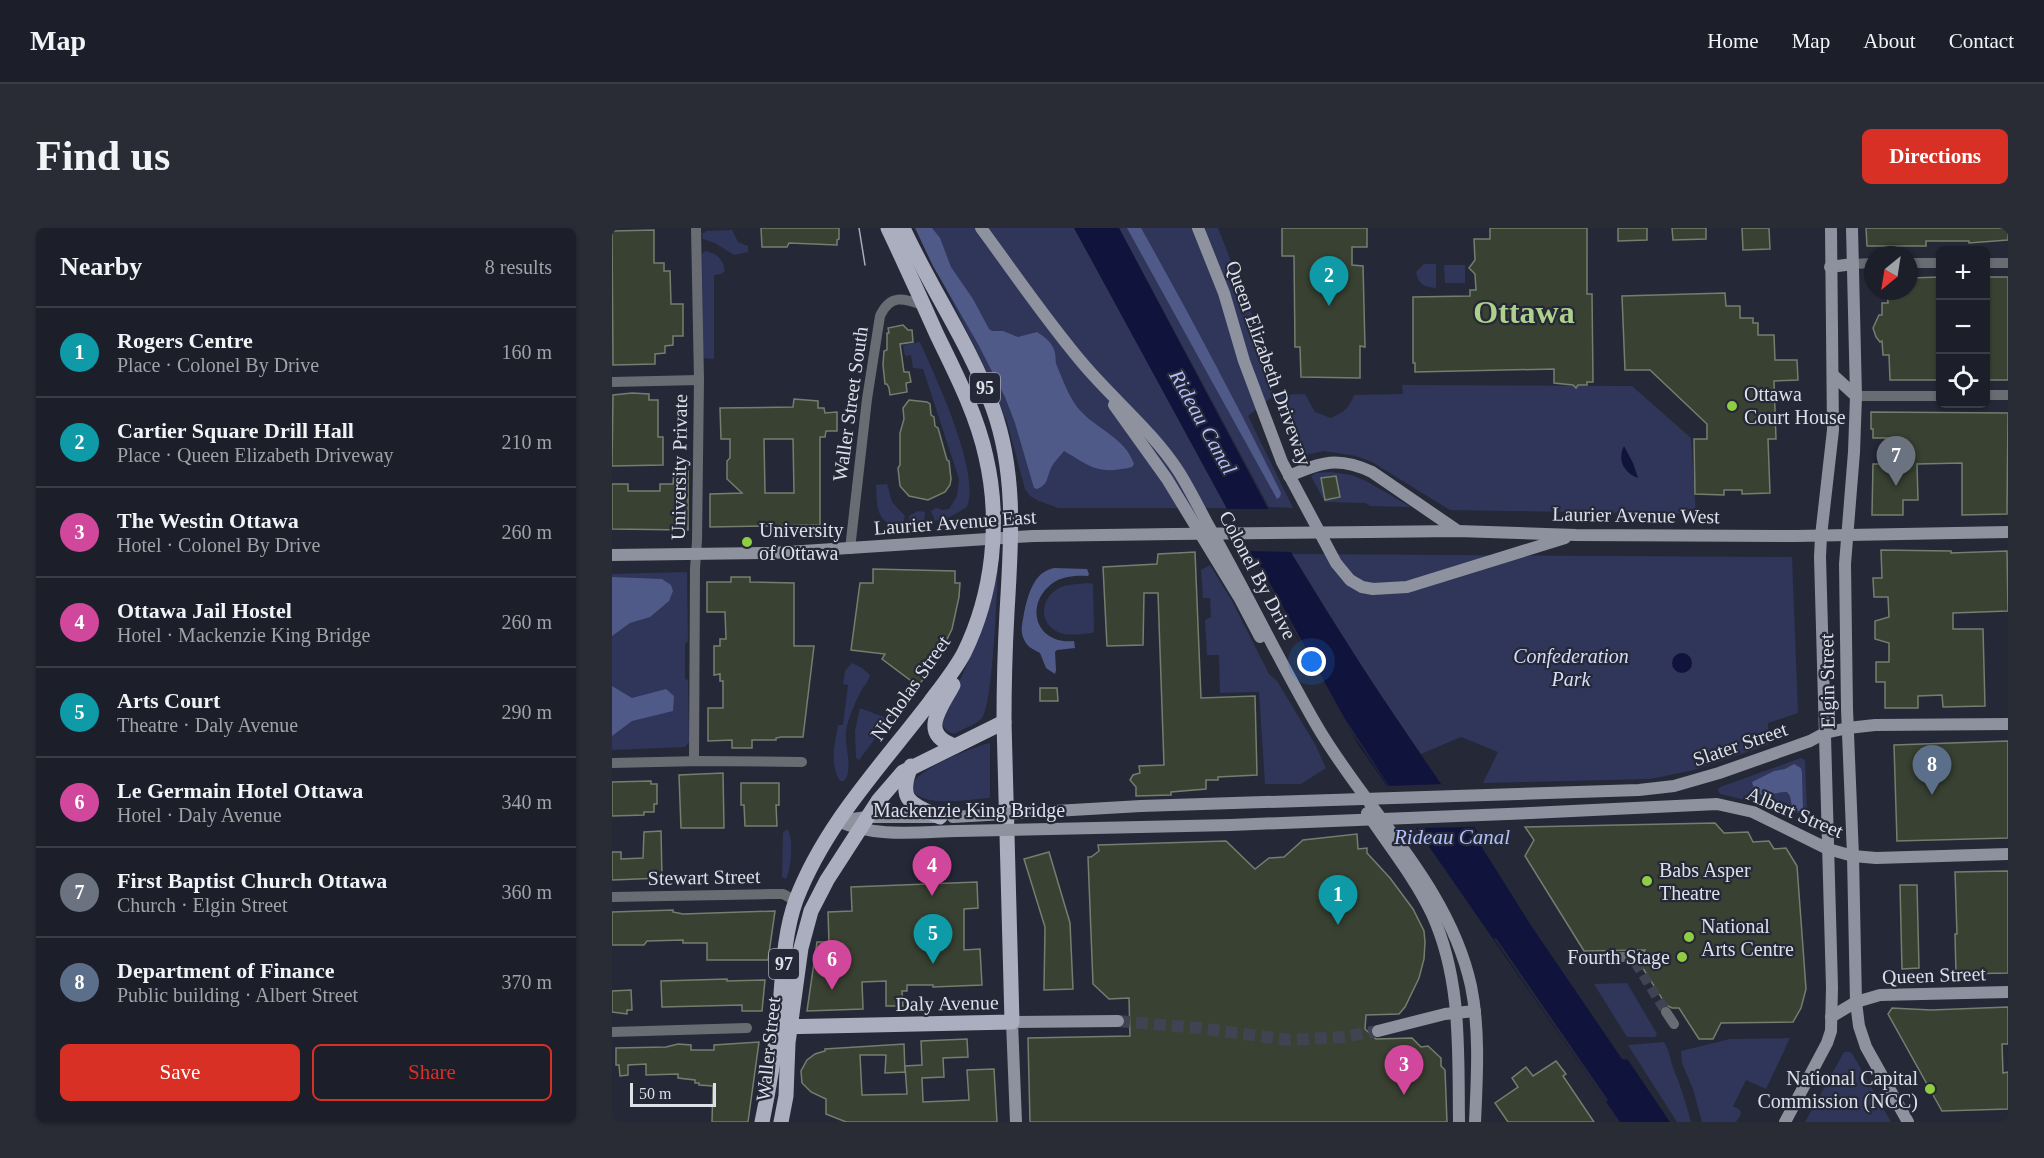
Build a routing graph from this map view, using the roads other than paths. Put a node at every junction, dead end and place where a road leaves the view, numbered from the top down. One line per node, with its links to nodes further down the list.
1 (696, 228): 17 (street, University Private)
2 (888, 228): 15 (main road, Nicholas Street)
3 (903, 228): 31 (main road, 95)
4 (981, 228): 19 (main road, Colonel By Drive)
5 (1198, 228): 24 (main road, Queen Elizabeth Driveway)
6 (1831, 228): 14 (main road, Elgin Street)
7 (1852, 228): 13 (main road, Elgin Street)
8 (1864, 263): 13 (street)
9 (1918, 263): 10 (street)
10 (1936, 263)
11 (1990, 263): 12 (street)
12 (2008, 263)
13 (1853, 264): 14 (main road); 22 (main road, Elgin Street)
14 (1830, 267): 16 (main road, Elgin Street)
15 (923, 305): 32 (main road, Nicholas Street / 95); 33 (street, Waller Street South)
16 (1833, 375): 22 (main road); 30 (main road, Elgin Street)
17 (699, 381): 18 (street); 34 (street, University Private)
18 (612, 382)
19 (1104, 388): 60 (main road, Colonel By Drive); 62 (main road, Colonel By Drive)
20 (1990, 395): 21 (street)
21 (2008, 395)
22 (1856, 396): 23 (street); 28 (main road, Elgin Street)
23 (1936, 396)
24 (1289, 476): 25 (main road); 29 (main road, Queen Elizabeth Driveway)
25 (1458, 531): 26 (main road, Laurier Avenue West, bridge); 29 (main road, Laurier Avenue West)
26 (1264, 532): 31 (main road, Laurier Avenue East, bridge)
27 (2008, 532): 28 (main road, Laurier Avenue West)
28 (1847, 534): 30 (main road, Laurier Avenue West); 39 (main road, Elgin Street)
29 (1576, 535): 30 (main road, Laurier Avenue West)
30 (1821, 536): 40 (main road, Elgin Street)
31 (1012, 537): 32 (main road, Laurier Avenue East); 37 (main road, 95)
32 (993, 538): 33 (main road, Laurier Avenue East); 36 (main road, Nicholas Street / 95)
33 (850, 549): 34 (main road, Laurier Avenue East)
34 (696, 554): 35 (main road, Laurier Avenue East); 42 (street, University Private)
35 (612, 555)
36 (963, 654): 41 (main road); 48 (main road, Nicholas Street / 95)
37 (1004, 722): 41 (main road); 65 (main road)
38 (2008, 724): 39 (main road, Slater Street)
39 (1848, 728): 40 (main road, Slater Street); 53 (main road, Elgin Street)
40 (1825, 733): 46 (main road, Slater Street); 51 (main road, Elgin Street)
41 (956, 746): 45 (main road)
42 (694, 761): 43 (street); 44 (street)
43 (802, 762)
44 (612, 763)
45 (911, 766): 49 (main road); 50 (main road)
46 (1518, 794): 49 (main road, Mackenzie King Bridge, bridge)
47 (1531, 813): 50 (main road, Mackenzie King Bridge, bridge); 51 (main road, Albert Street)
48 (842, 816): 50 (main road, Mackenzie King Bridge); 55 (main road, Waller Street / 97)
49 (946, 817): 50 (main road, Mackenzie King Bridge)
50 (862, 823): 67 (main road, Waller Street / 97)
51 (1828, 849): 53 (main road, Albert Street); 63 (main road, Elgin Street)
52 (2008, 854): 53 (main road, Albert Street)
53 (1853, 856): 59 (main road, Elgin Street)
54 (612, 897): 55 (street, Stewart Street)
55 (796, 901): 67 (main road, Waller Street / 97)
56 (1623, 957): 57 (street)
57 (1584, 959)
58 (2008, 992): 59 (main road, Queen Street)
59 (1856, 1002): 63 (main road, Queen Street); 77 (main road, Elgin Street)
60 (1474, 1011): 62 (main road); 75 (main road, Colonel By Drive)
61 (1666, 1012): 66 (street)
62 (1457, 1013): 69 (main road); 74 (main road, Colonel By Drive)
63 (1831, 1017): 76 (main road, Elgin Street)
64 (1118, 1021): 65 (main road, Daly Avenue)
65 (1012, 1022): 67 (main road, Daly Avenue); 73 (main road)
66 (1674, 1024)
67 (783, 1027): 71 (main road, Waller Street / 97); 72 (main road, Waller Street / 97)
68 (747, 1028): 70 (street)
69 (1378, 1031)
70 (612, 1032)
71 (762, 1122)
72 (781, 1122)
73 (1016, 1122)
74 (1459, 1122)
75 (1475, 1122)
76 (1785, 1122)
77 (1908, 1122)

